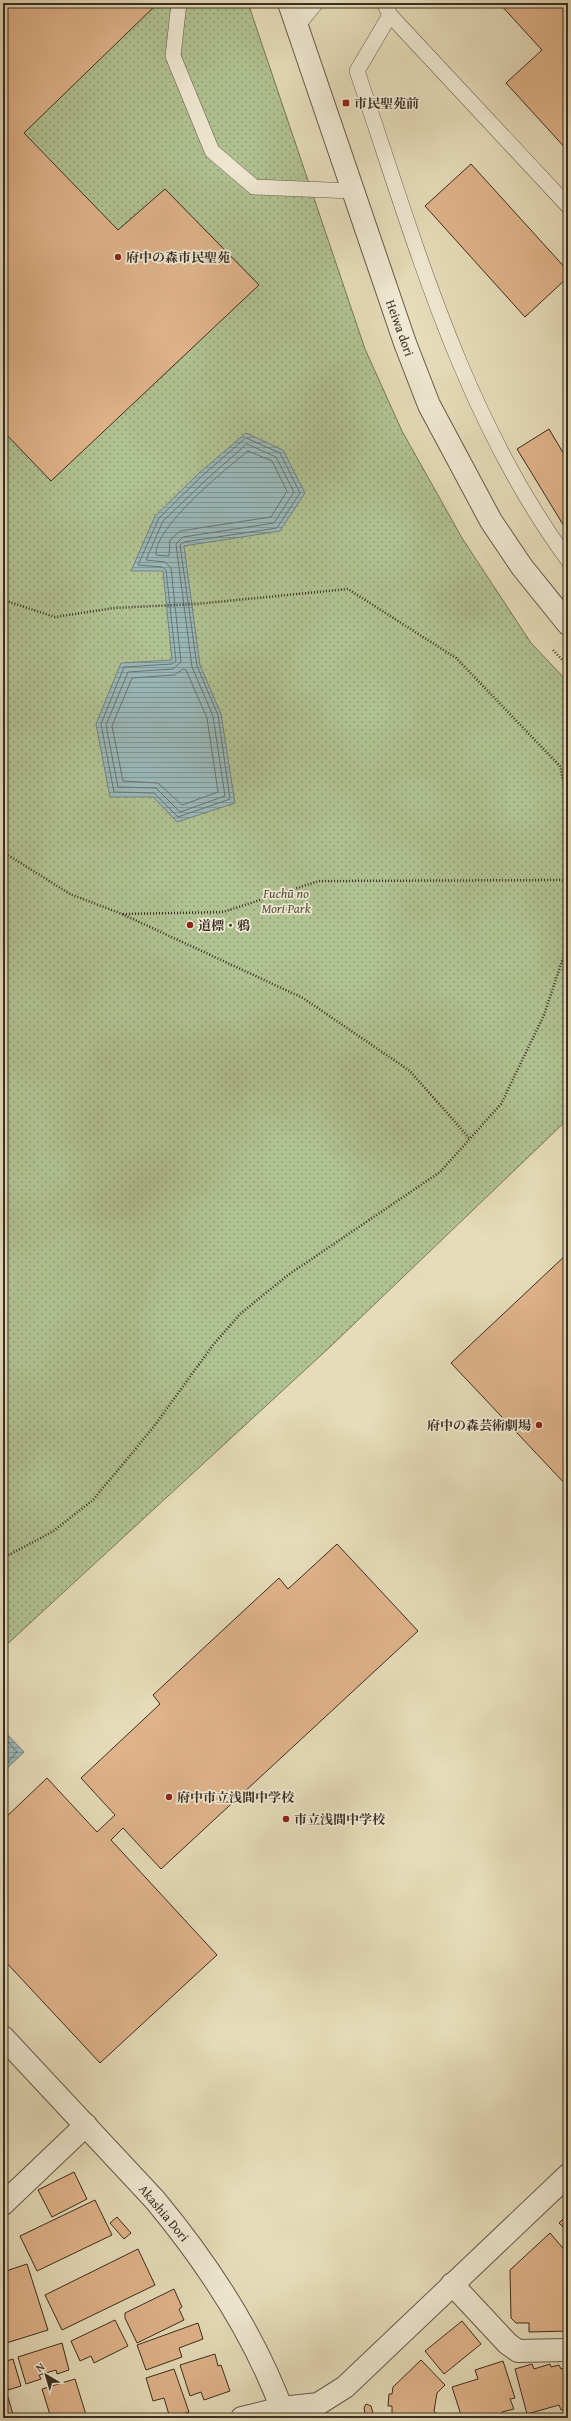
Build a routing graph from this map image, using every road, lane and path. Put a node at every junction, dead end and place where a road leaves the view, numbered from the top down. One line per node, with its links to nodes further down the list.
1 (179, 3): 6 (lane)
2 (289, 3): 5 (street, Heiwa dori)
3 (316, 3): 5 (lane)
4 (387, 9): 7 (lane); 8 (lane)
5 (297, 26): 6 (street, Heiwa dori)
6 (353, 191): 10 (street, Heiwa dori)
7 (568, 206)
8 (568, 560)
9 (3, 600): 11 (path)
10 (568, 624)
11 (568, 806)
12 (3, 852): 14 (path)
13 (568, 880): 14 (path)
14 (122, 914): 16 (path)
15 (568, 943): 16 (path)
16 (470, 1139): 17 (path)
17 (3, 1558)
18 (3, 2037): 19 (street, Akashia Dori)
19 (86, 2125): 21 (street); 24 (street, Akashia Dori)
20 (568, 2175): 22 (street)
21 (3, 2204)
22 (452, 2284): 23 (street); 24 (street)
23 (568, 2350)
24 (284, 2413): 25 (street)
25 (242, 2418)

